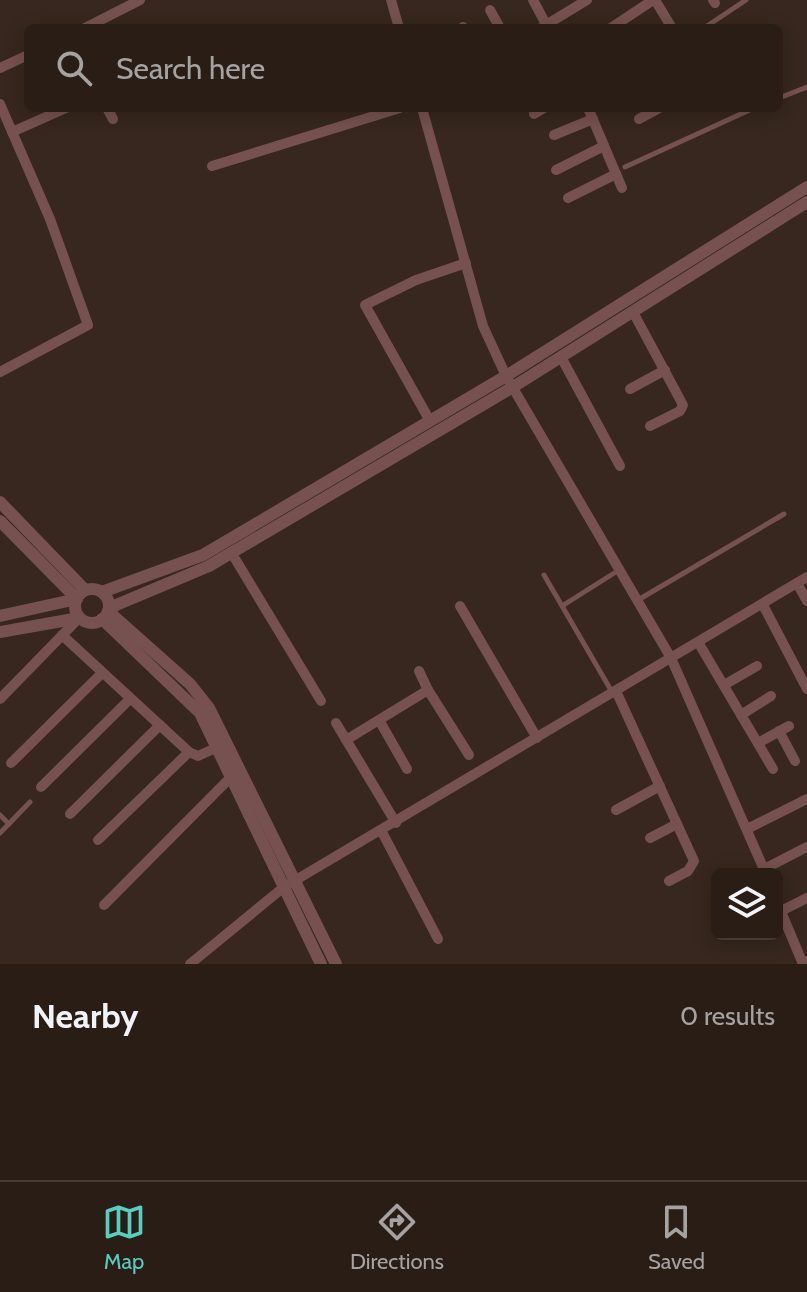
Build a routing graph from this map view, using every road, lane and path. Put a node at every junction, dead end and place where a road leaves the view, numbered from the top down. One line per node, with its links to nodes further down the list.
1 (140, 0): 8 (street)
2 (391, 0): 9 (street)
3 (533, 0): 11 (street)
4 (587, 0): 12 (street)
5 (654, 0): 13 (street); 14 (street)
6 (746, 0): 15 (lane)
7 (490, 10): 10 (street)
8 (93, 24)
9 (398, 24)
10 (498, 24)
11 (544, 24)
12 (550, 24)
13 (617, 24)
14 (667, 24)
15 (710, 24)
16 (24, 57): 17 (street)
17 (0, 68)
18 (807, 87): 19 (lane)
19 (783, 96)
20 (0, 104): 29 (street)
21 (57, 112): 29 (street)
22 (387, 112): 32 (street)
23 (423, 112): 39 (street)
24 (590, 112): 27 (street)
25 (652, 112): 28 (street)
26 (745, 112): 34 (lane)
27 (593, 119): 30 (street); 31 (street)
28 (639, 119)
29 (12, 132): 43 (street)
30 (554, 135)
31 (604, 146): 33 (street); 34 (street)
32 (212, 166)
33 (556, 170)
34 (620, 171): 36 (street); 37 (street)
35 (807, 187): 44 (street)
36 (622, 188)
37 (568, 198)
38 (807, 202): 40 (street)
39 (466, 263): 44 (street); 46 (street)
40 (633, 312): 41 (street); 42 (street)
41 (561, 357): 44 (street); 48 (street)
42 (665, 370): 45 (street); 47 (street)
43 (0, 372)
44 (510, 382): 46 (street); 52 (street); 53 (street)
45 (630, 389)
46 (430, 421): 56 (street)
47 (650, 426)
48 (620, 466)
49 (0, 502): 57 (street)
50 (784, 514): 58 (lane)
51 (0, 521): 57 (street)
52 (231, 552): 63 (street); 80 (street)
53 (620, 569): 58 (street); 62 (lane)
54 (544, 575): 62 (lane)
55 (802, 580): 59 (street); 60 (street)
56 (102, 592): 57 (street); 63 (street)
57 (81, 594): 64 (street); 65 (street)
58 (638, 600): 69 (street)
59 (807, 601)
60 (763, 605): 68 (street); 74 (street)
61 (460, 606): 87 (street)
62 (562, 606): 76 (lane)
63 (106, 613): 65 (street); 90 (street); 97 (street)
64 (0, 616)
65 (79, 618): 66 (street); 67 (street)
66 (0, 632)
67 (62, 635): 72 (street); 78 (street)
68 (698, 642): 69 (street); 73 (street)
69 (671, 658): 76 (street); 108 (street)
70 (757, 666): 73 (street)
71 (419, 671): 75 (street)
72 (101, 674): 79 (street); 94 (street)
73 (724, 685): 81 (street)
74 (807, 689)
75 (428, 690): 82 (street); 92 (street)
76 (614, 692): 87 (street); 98 (street)
77 (771, 696): 81 (street)
78 (0, 699)
79 (130, 699): 84 (street); 99 (street)
80 (321, 701)
81 (741, 715): 89 (street)
82 (379, 720): 88 (street); 95 (street)
83 (336, 723): 88 (street)
84 (160, 725): 91 (street); 103 (street)
85 (789, 726): 86 (street)
86 (779, 731): 89 (street); 93 (street)
87 (537, 738): 105 (street)
88 (346, 740): 105 (street)
89 (758, 743): 96 (street)
90 (218, 747): 91 (street); 97 (street)
91 (189, 752): 112 (street)
92 (469, 755)
93 (795, 761)
94 (11, 763)
95 (407, 769)
96 (773, 769)
97 (236, 772): 116 (street); 118 (street); 120 (street)
98 (660, 786): 102 (street); 107 (street)
99 (41, 787)
100 (807, 799): 108 (street)
101 (30, 802): 106 (lane)
102 (616, 810)
103 (70, 814)
104 (0, 815): 106 (lane)
105 (396, 823): 109 (street)
106 (9, 824): 110 (lane)
107 (677, 824): 111 (street); 117 (street)
108 (747, 829): 114 (street)
109 (382, 832): 116 (street); 123 (street)
110 (0, 833)
111 (650, 838)
112 (98, 840)
113 (807, 847): 115 (street)
114 (763, 868)
115 (772, 868)
116 (297, 880): 118 (street); 127 (street)
117 (669, 881)
118 (284, 887): 125 (street); 126 (street)
119 (807, 898): 121 (street)
120 (104, 905)
121 (783, 905)
122 (783, 915): 124 (street)
123 (438, 939)
124 (805, 963)
125 (190, 964)
126 (321, 964)
127 (336, 964)

